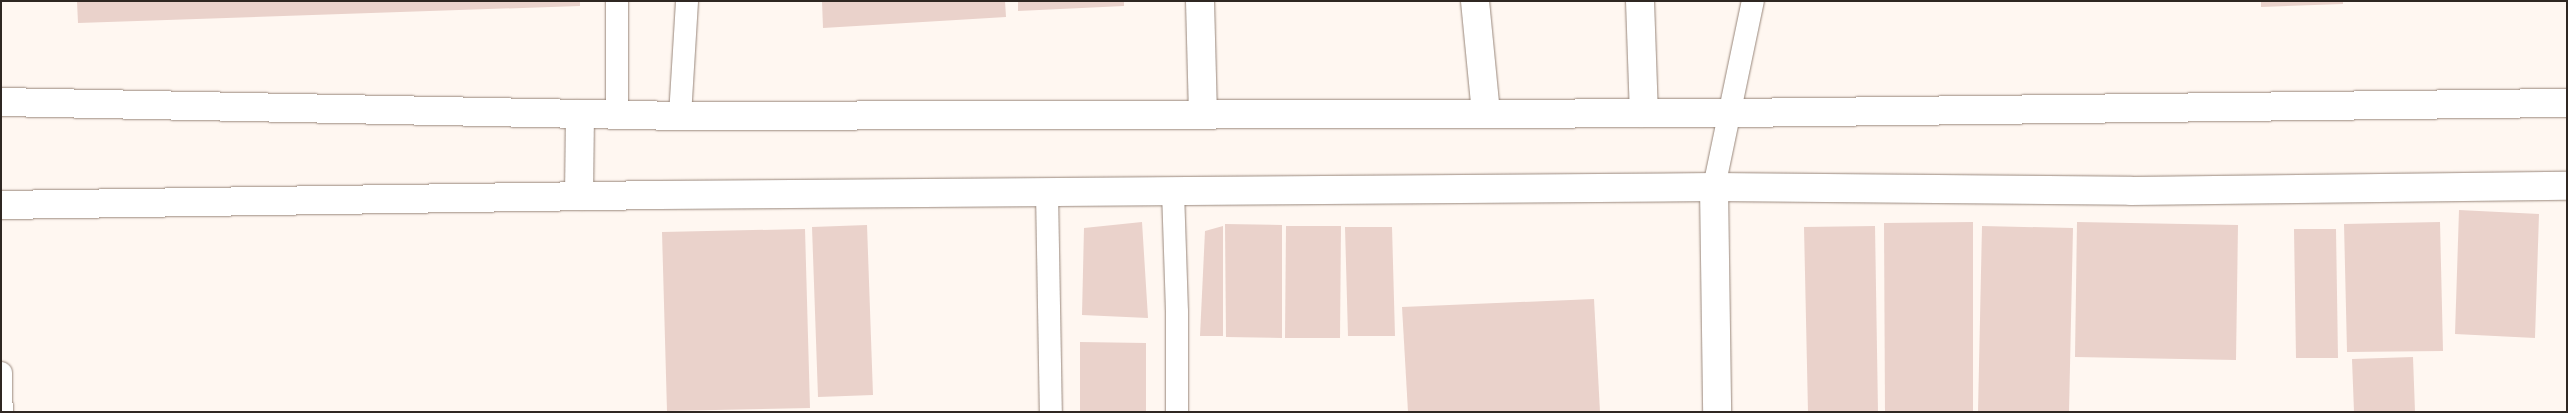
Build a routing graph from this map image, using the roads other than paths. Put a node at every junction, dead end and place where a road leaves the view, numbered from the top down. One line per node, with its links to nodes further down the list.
1 (617, 1): 13 (lane)
2 (687, 1): 15 (lane)
3 (1475, 1): 9 (main road)
4 (1640, 1): 10 (main road)
5 (1753, 1): 11 (lane)
6 (1201, 14): 14 (main road)
7 (1, 102): 12 (main road)
8 (2567, 103): 11 (main road)
9 (1486, 113): 10 (main road); 14 (main road)
10 (1644, 113): 11 (main road)
11 (1732, 113): 17 (lane)
12 (580, 114): 13 (main road); 20 (main road)
13 (617, 115): 15 (main road)
14 (1203, 115): 15 (main road)
15 (680, 116)
16 (2567, 186): 17 (main road)
17 (1714, 187): 18 (main road); 26 (main road)
18 (1173, 191): 19 (main road); 25 (lane)
19 (1047, 192): 20 (main road); 24 (lane)
20 (579, 196): 21 (main road)
21 (1, 205)
22 (1, 373): 23 (lane)
23 (2, 412)
24 (1051, 412)
25 (1177, 412)
26 (1717, 412)

